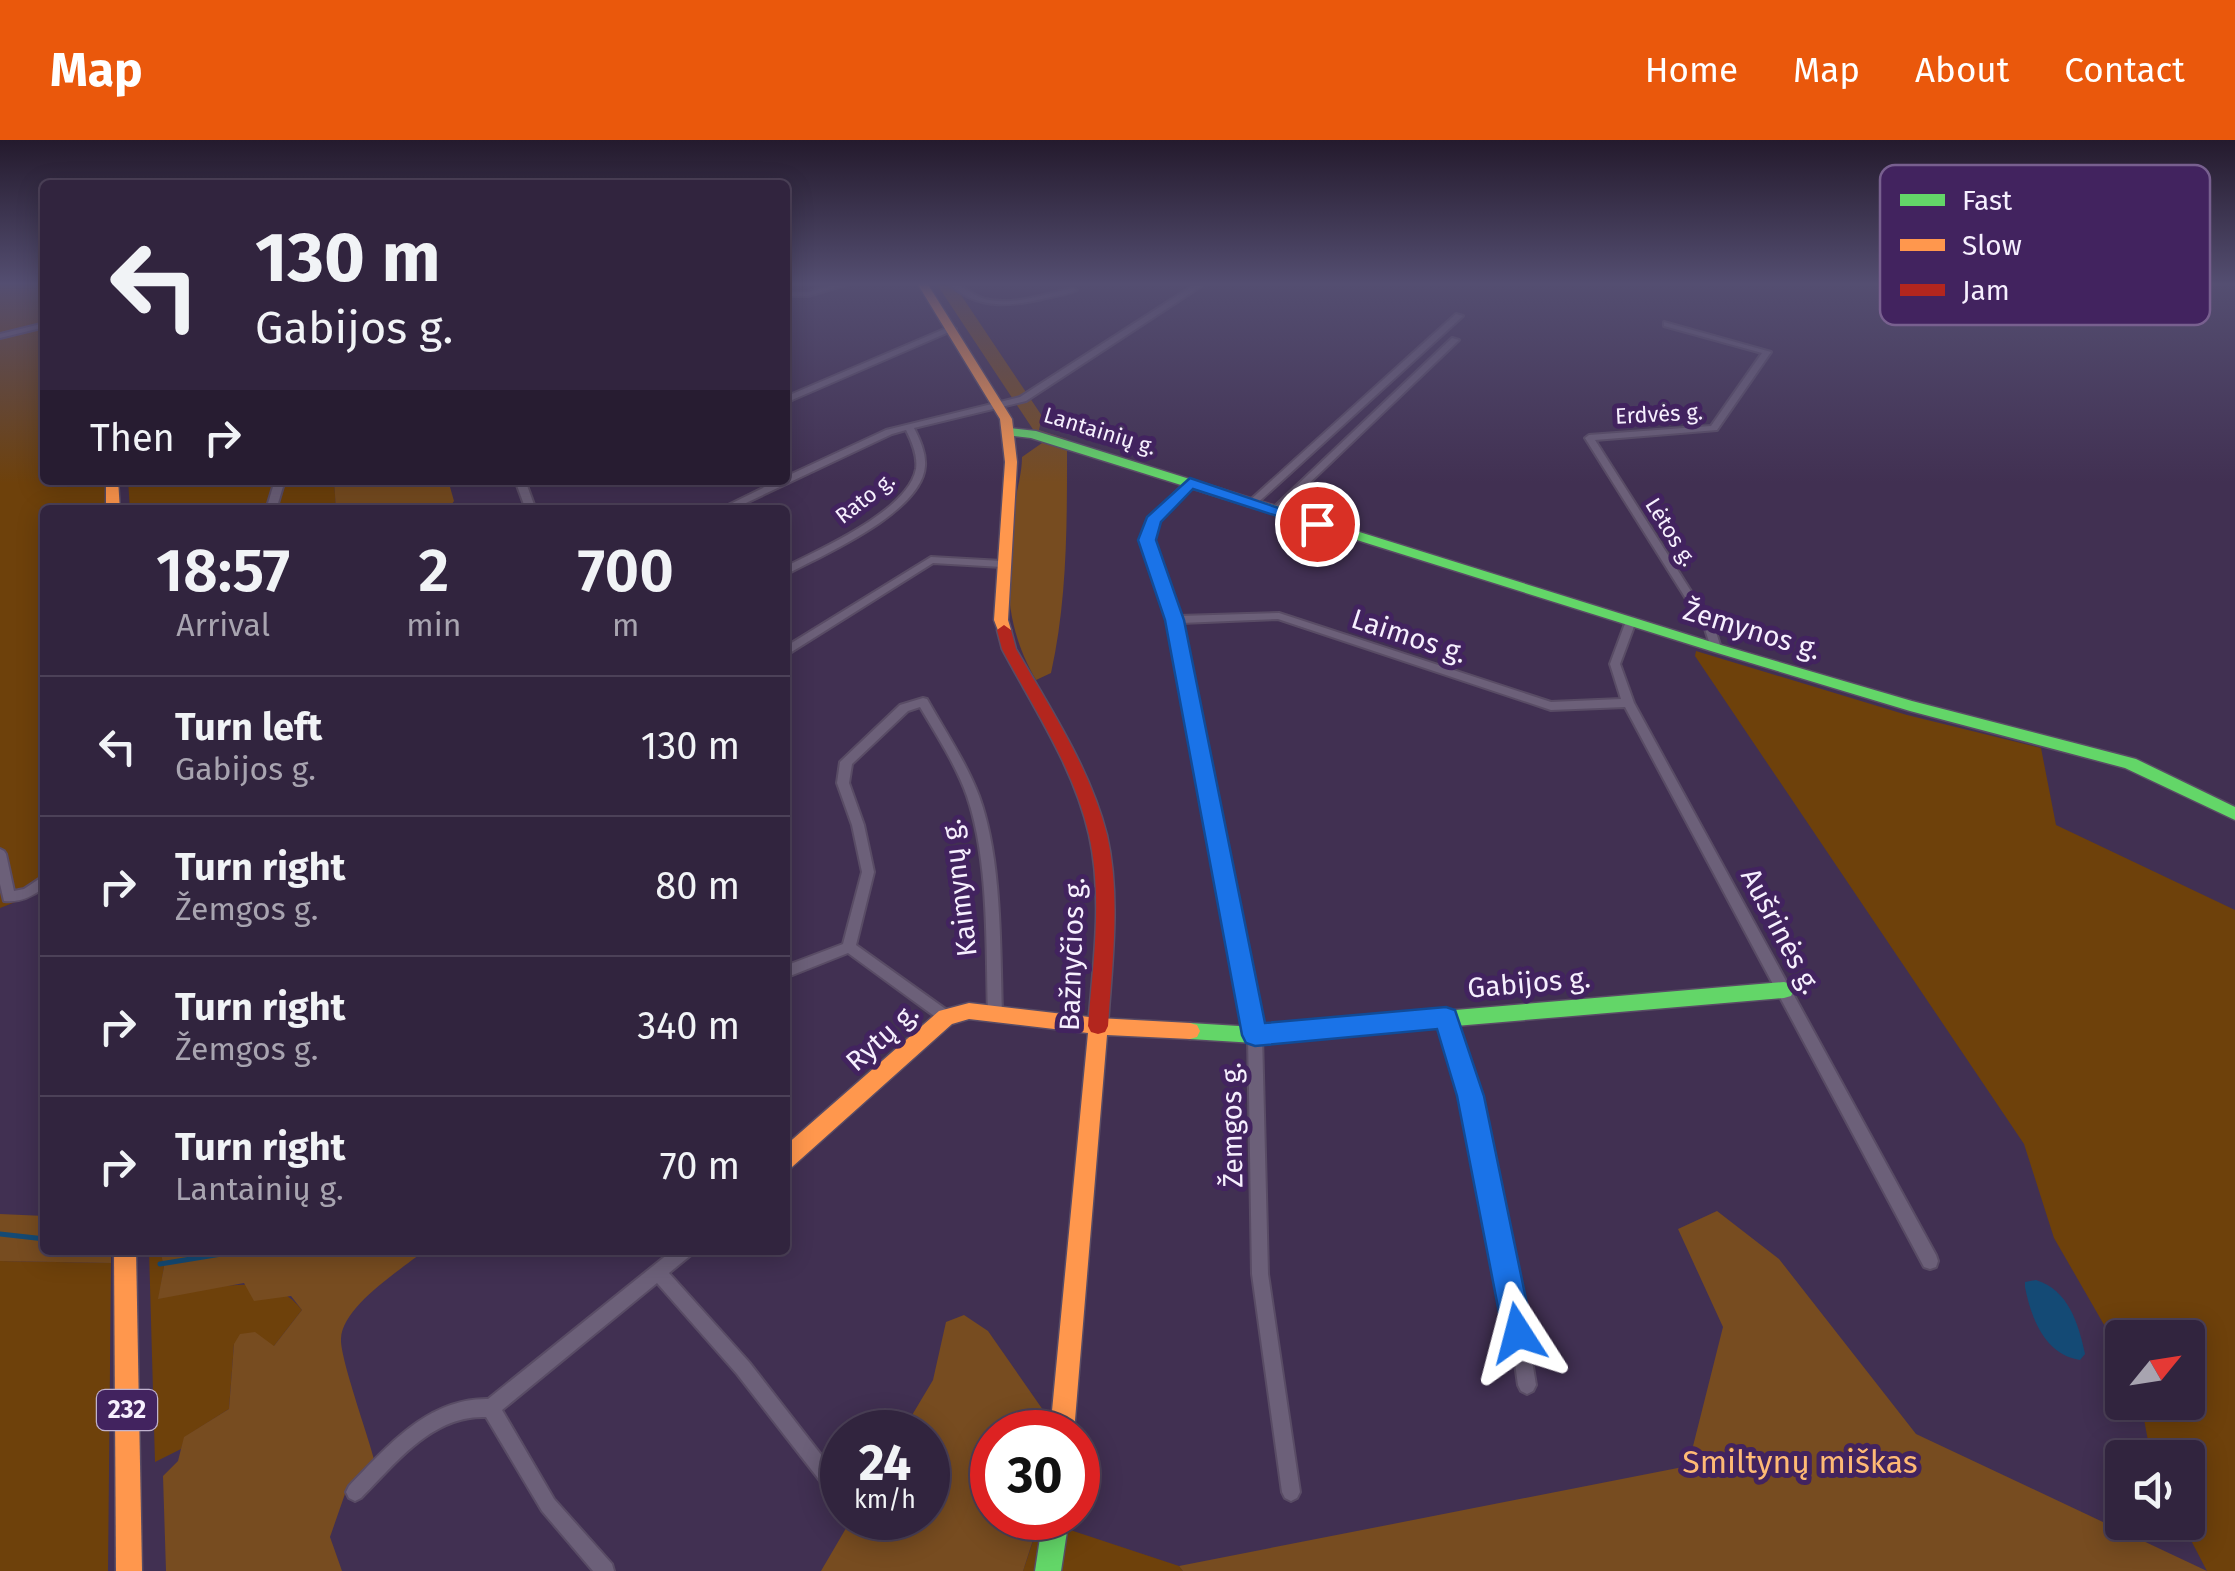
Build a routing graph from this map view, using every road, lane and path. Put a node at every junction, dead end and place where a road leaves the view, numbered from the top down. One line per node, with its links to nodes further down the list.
1 (901, 350): 7 (street)
2 (965, 350): 8 (street, Bažnyčios g.)
3 (1100, 350): 8 (street, Rato g.)
4 (1422, 350): 15 (street)
5 (1445, 350): 17 (street)
6 (1759, 350): 11 (street, Erdvės g.)
7 (790, 398)
8 (1000, 406): 9 (street, Rato g.); 10 (street, Bažnyčios g.)
9 (909, 426): 12 (street, Rato g.); 19 (street, Rato g.)
10 (1010, 432): 13 (street, Lantainių g.); 18 (street, Bažnyčios g.)
11 (1589, 438): 22 (street, Lėtos g.)
12 (790, 478)
13 (1190, 483): 15 (street, Lantainių g.); 20 (street, Žemgos g.)
14 (776, 485): 16 (street, Rato g.)
15 (1251, 504): 17 (street, Žemynos g.)
16 (734, 505)
17 (1275, 511): 21 (street, Žemynos g.)
18 (1002, 564): 23 (street); 34 (street, Bažnyčios g.)
19 (790, 569)
20 (1175, 620): 24 (street, Laimos g.); 35 (street, Žemgos g.)
21 (1631, 621): 22 (street, Žemynos g.); 24 (street, Aušrinės g.)
22 (1716, 648): 25 (street, Žemynos g.)
23 (790, 649)
24 (1628, 702): 30 (street, Aušrinės g.)
25 (2235, 814)
26 (0, 854): 27 (street)
27 (40, 884)
28 (849, 947): 29 (street); 31 (street, Kaimynų g.); 32 (street)
29 (790, 970)
30 (1784, 990): 33 (street, Gabijos g.); 39 (street, Aušrinės g.)
31 (995, 1013): 32 (street, Rytų g.); 34 (street, Rytų g.)
32 (946, 1017): 36 (street, Rytų g.)
33 (1446, 1018): 35 (street, Gabijos g.); 41 (street)
34 (1098, 1026): 35 (street, Gabijos g.); 43 (street, Bažnyčios g.)
35 (1255, 1035): 46 (street, Žemgos g.)
36 (790, 1156)
37 (125, 1255): 48 (street, 232)
38 (679, 1255): 40 (street)
39 (1930, 1261)
40 (658, 1274): 42 (street); 44 (street)
41 (1527, 1385)
42 (491, 1408): 45 (street); 49 (street)
43 (1064, 1410)
44 (820, 1466)
45 (355, 1492)
46 (1291, 1492)
47 (1053, 1540): 50 (street)
48 (130, 1571)
49 (606, 1571)
50 (1048, 1571)

